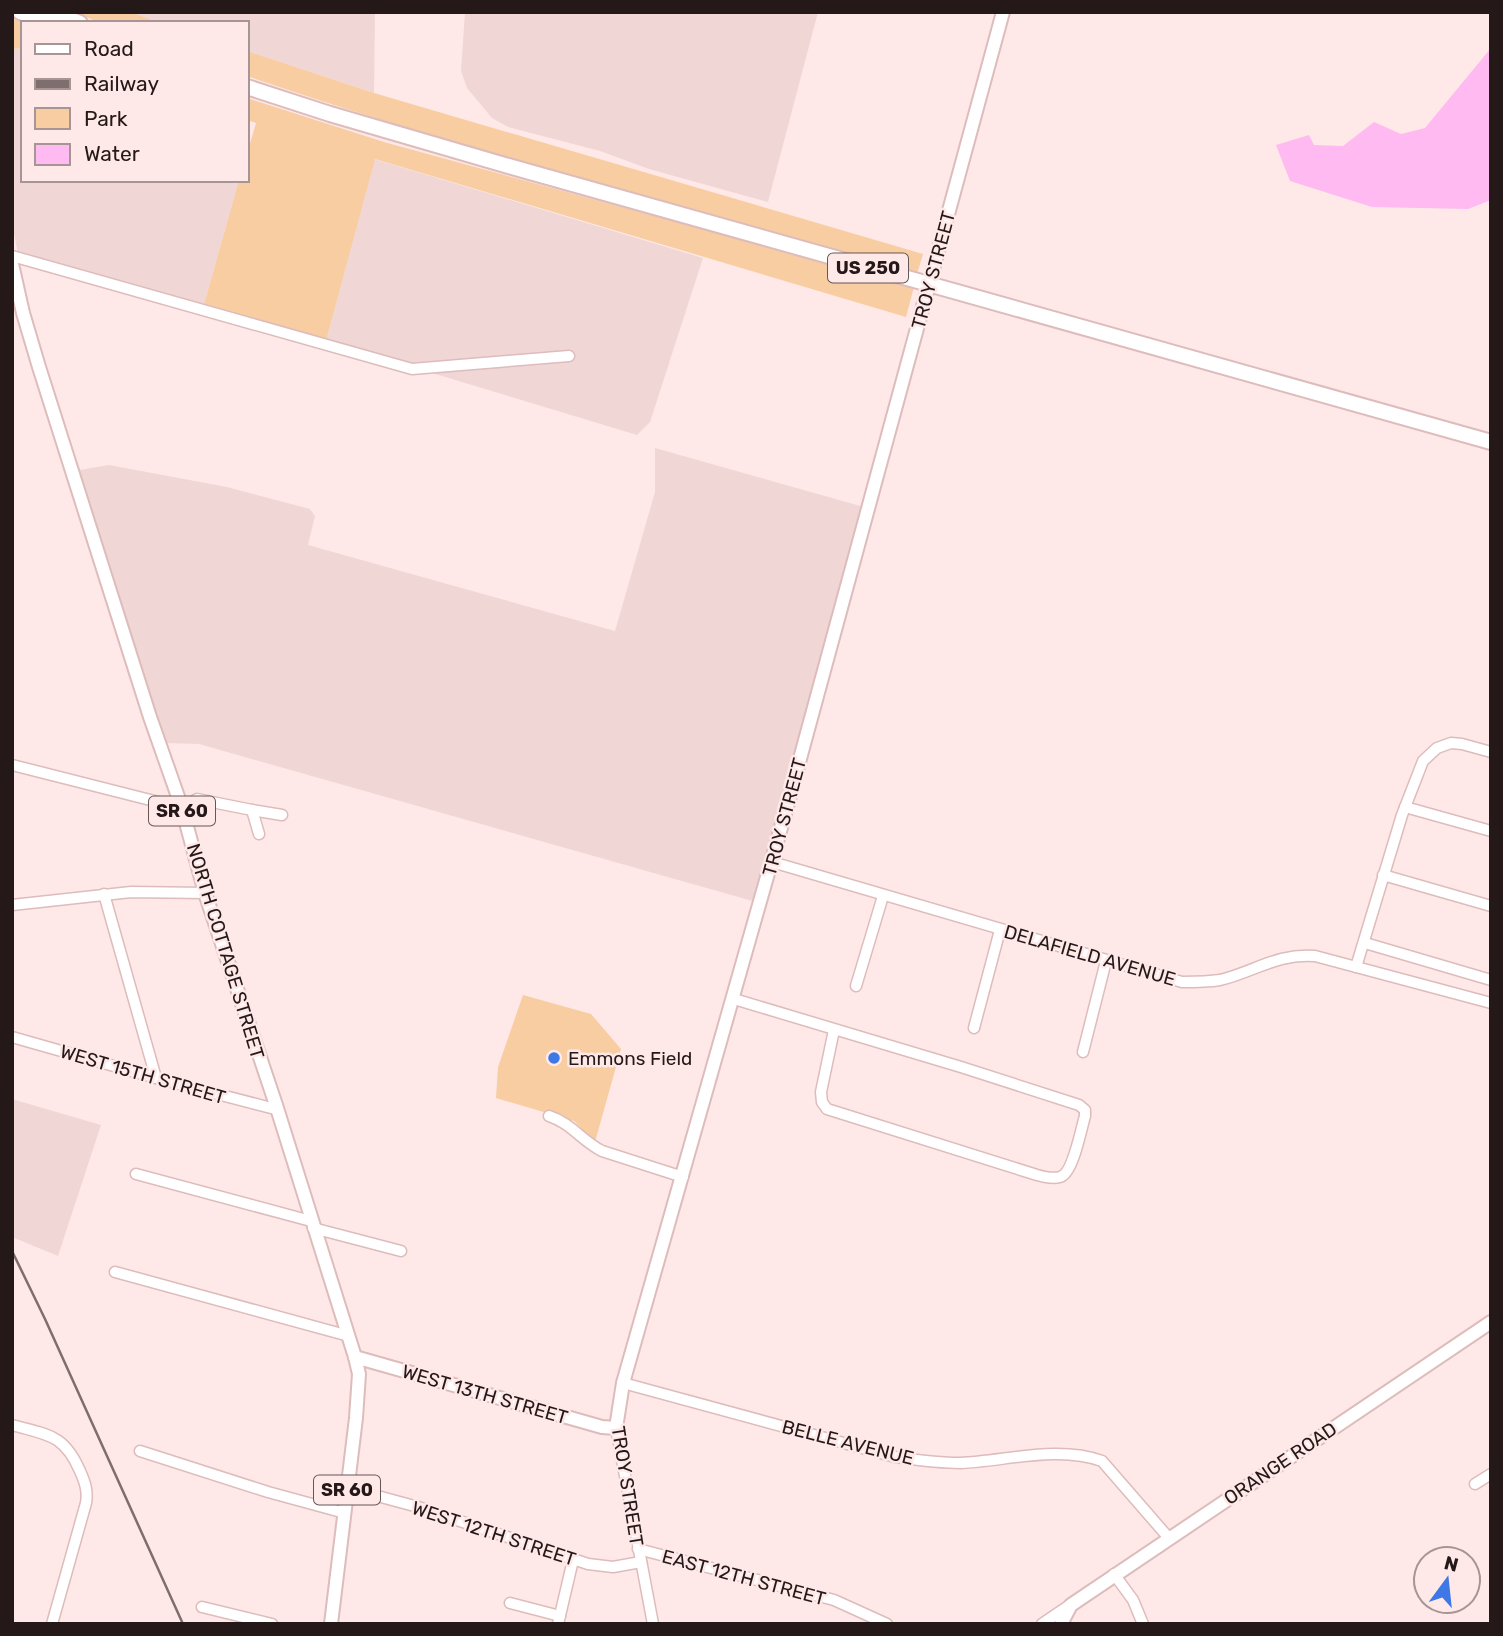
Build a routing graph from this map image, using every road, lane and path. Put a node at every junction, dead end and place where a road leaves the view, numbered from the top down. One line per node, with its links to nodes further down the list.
1 (20, 12): 5 (highway)
2 (51, 12): 6 (highway)
3 (62, 12): 7 (highway)
4 (1003, 12): 11 (main road, TROY STREET)
5 (49, 21)
6 (75, 21)
7 (82, 21)
8 (248, 87): 11 (highway, US 250)
9 (12, 256): 12 (street)
10 (12, 264): 18 (main road, NORTH COTTAGE STREET / SR 60)
11 (928, 285): 13 (highway, US 250); 23 (main road, TROY STREET)
12 (569, 355)
13 (1491, 442)
14 (1491, 752): 17 (street)
15 (14, 766): 16 (street); 18 (street)
16 (12, 779)
17 (1405, 807): 21 (street); 24 (street)
18 (181, 808): 19 (street); 25 (main road, NORTH COTTAGE STREET / SR 60)
19 (252, 810): 20 (street); 22 (street)
20 (282, 815)
21 (1491, 831)
22 (259, 834)
23 (772, 862): 27 (street, DELAFIELD AVENUE); 36 (main road, TROY STREET)
24 (1383, 876): 29 (street); 31 (street)
25 (205, 893): 26 (street); 43 (main road, NORTH COTTAGE STREET / SR 60)
26 (104, 894): 28 (street); 42 (street)
27 (883, 897): 30 (street, DELAFIELD AVENUE); 35 (street)
28 (12, 905)
29 (1491, 906)
30 (1000, 930): 32 (street, DELAFIELD AVENUE); 38 (street)
31 (1365, 943): 33 (street); 34 (street)
32 (1106, 961): 33 (street, DELAFIELD AVENUE); 41 (street)
33 (1356, 967): 37 (street, DELAFIELD AVENUE)
34 (1491, 980)
35 (856, 986)
36 (734, 999): 39 (street); 46 (main road, TROY STREET)
37 (1491, 1003)
38 (974, 1028)
39 (834, 1030): 39 (street)
40 (12, 1037): 42 (street, WEST 15TH STREET)
41 (1083, 1052)
42 (156, 1078): 43 (street, WEST 15TH STREET)
43 (275, 1109): 47 (main road, NORTH COTTAGE STREET / SR 60)
44 (549, 1116): 46 (street)
45 (136, 1174): 47 (street)
46 (683, 1177): 53 (main road, TROY STREET)
47 (312, 1225): 48 (street); 51 (main road, NORTH COTTAGE STREET / SR 60)
48 (401, 1251)
49 (115, 1272): 51 (street)
50 (1491, 1322): 61 (main road, ORANGE ROAD)
51 (349, 1336): 52 (main road, NORTH COTTAGE STREET / SR 60)
52 (355, 1357): 55 (main road, WEST 13TH STREET); 59 (main road, SR 60)
53 (623, 1383): 55 (main road, TROY STREET); 61 (street, BELLE AVENUE)
54 (12, 1425): 70 (street)
55 (616, 1428): 62 (street, TROY STREET)
56 (140, 1451): 60 (street)
57 (1491, 1474): 58 (street)
58 (1475, 1484)
59 (348, 1488): 60 (main road, SR 60); 63 (street, WEST 12TH STREET)
60 (345, 1513): 72 (main road, SR 60)
61 (1168, 1537): 65 (main road, ORANGE ROAD)
62 (638, 1549): 64 (street, TROY STREET); 74 (street, EAST 12TH STREET)
63 (573, 1560): 64 (street, WEST 12TH STREET); 69 (street)
64 (641, 1562): 73 (street, TROY STREET)
65 (1114, 1574): 68 (main road, ORANGE ROAD); 76 (street)
66 (510, 1603): 69 (street)
67 (202, 1607): 71 (street)
68 (1066, 1614): 75 (street, ORANGE ROAD)
69 (559, 1620)
70 (52, 1624)
71 (272, 1624)
72 (331, 1624)
73 (653, 1624)
74 (887, 1624)
75 (1042, 1624)
76 (1143, 1624)

